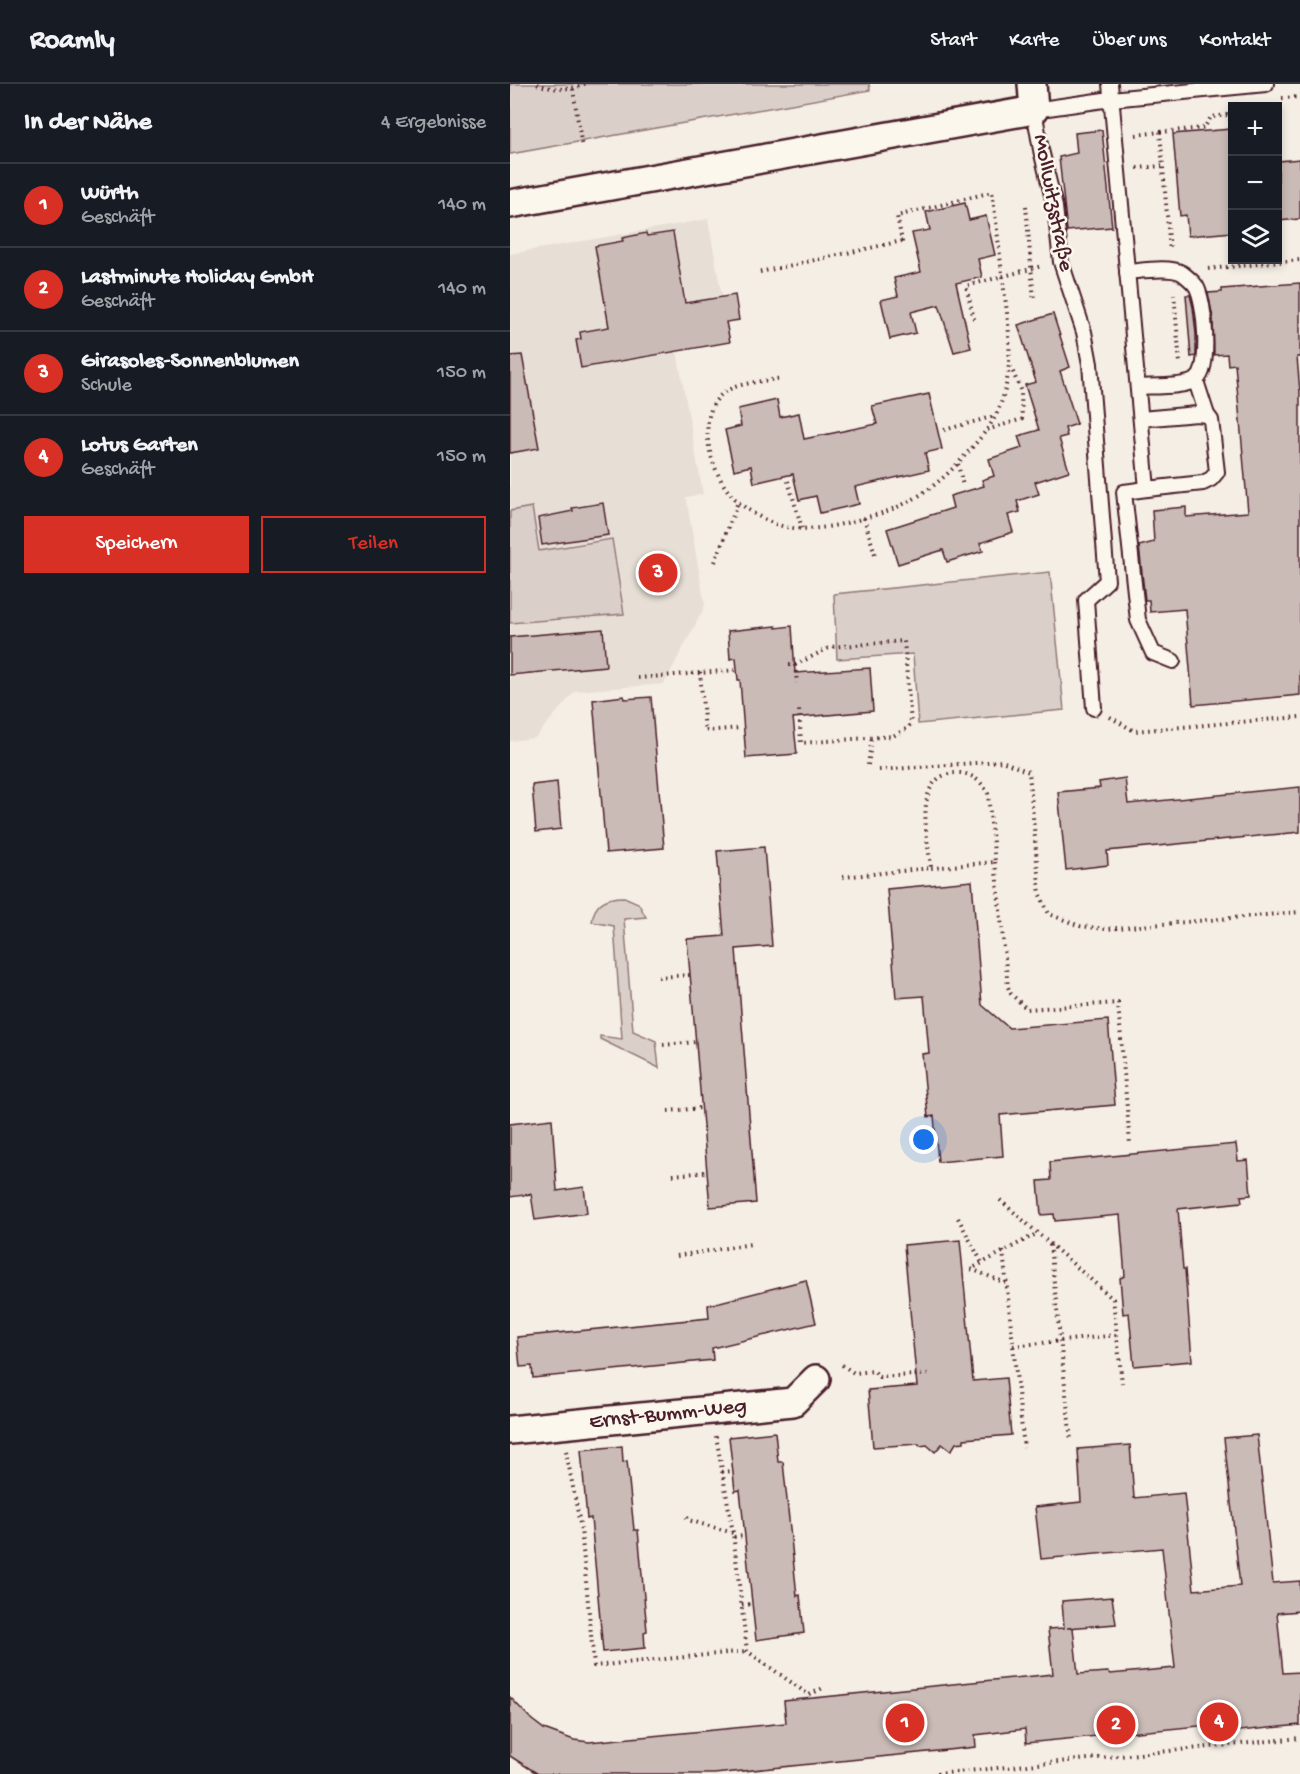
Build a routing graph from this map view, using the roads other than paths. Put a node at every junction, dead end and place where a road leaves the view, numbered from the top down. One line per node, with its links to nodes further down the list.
1 (1110, 84): 4 (lane)
2 (1266, 84): 4 (lane)
3 (1033, 97): 4 (lane); 5 (street, Mollwitzstraße); 13 (lane, Mollwitzstraße)
4 (1112, 99): 6 (lane)
5 (510, 204)
6 (1127, 272): 7 (lane); 8 (lane)
7 (1196, 381): 8 (lane); 9 (lane)
8 (1138, 387): 10 (lane)
9 (1207, 415): 10 (lane); 11 (lane)
10 (1141, 419): 11 (lane)
11 (1147, 489): 12 (lane)
12 (1173, 661)
13 (1094, 708)
14 (816, 1379): 15 (street, Ernst-Bumm-Weg)
15 (510, 1430)

